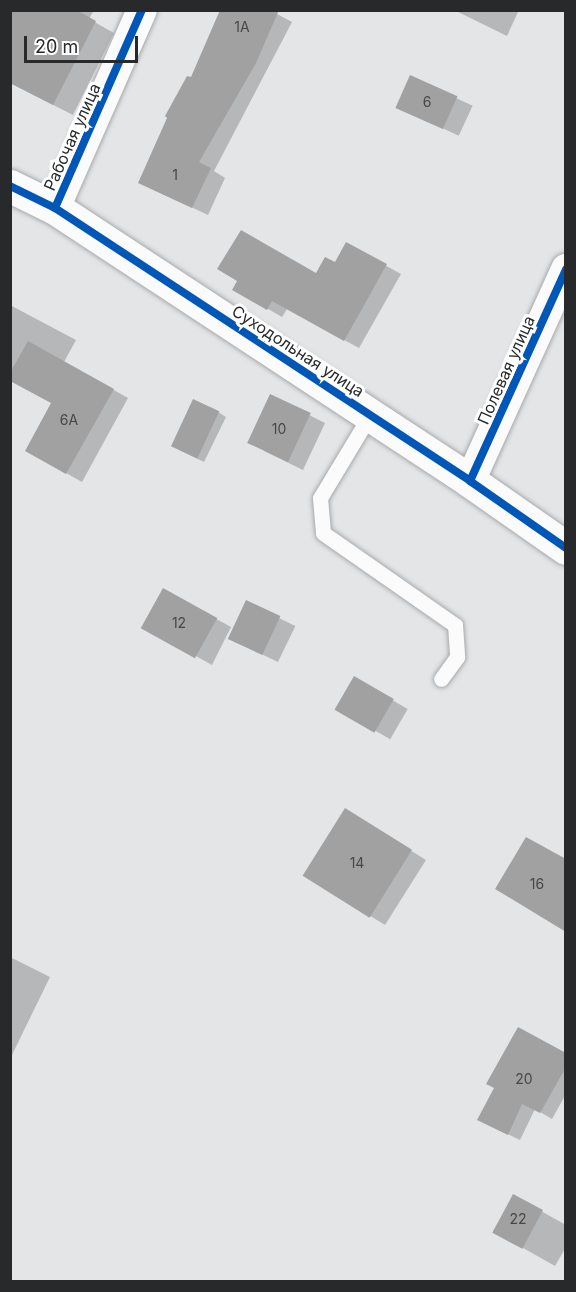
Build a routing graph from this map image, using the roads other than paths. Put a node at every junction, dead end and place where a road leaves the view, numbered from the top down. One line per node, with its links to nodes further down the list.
1 (142, 10): 3 (street, Рабочая улица)
2 (10, 186): 3 (street, Суходольная улица)
3 (56, 208): 5 (street, Суходольная улица)
4 (566, 269): 6 (street, Полевая улица)
5 (370, 415): 6 (street, Суходольная улица); 8 (lane)
6 (470, 481): 7 (street, Суходольная улица)
7 (566, 548)
8 (441, 679)

